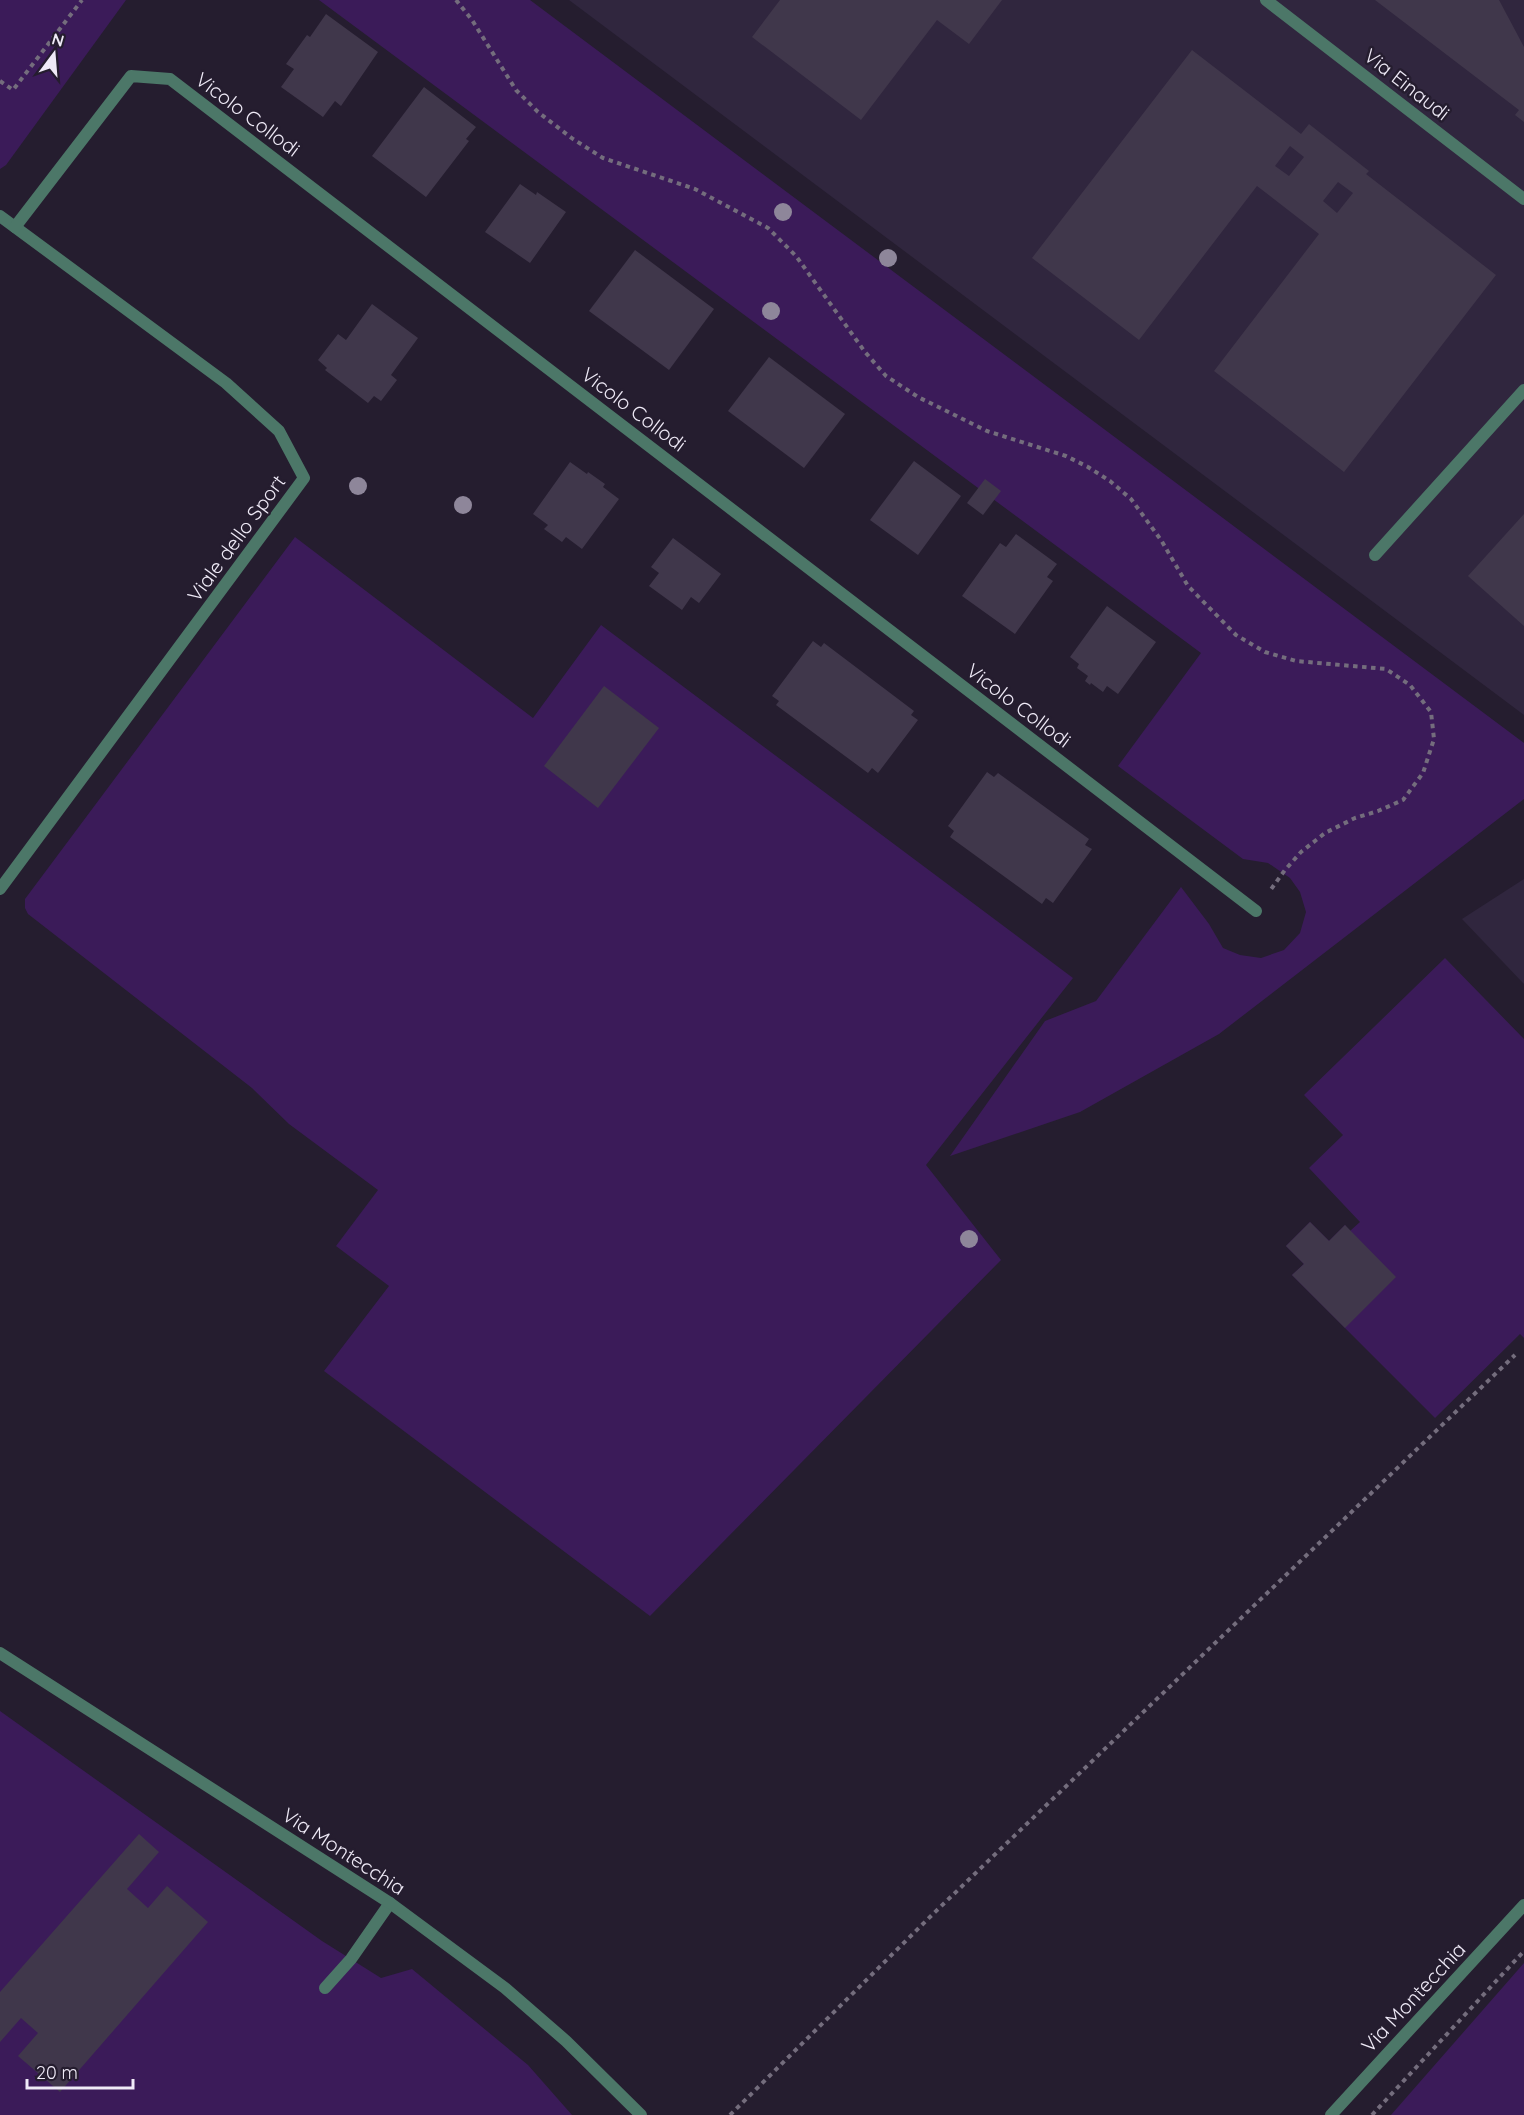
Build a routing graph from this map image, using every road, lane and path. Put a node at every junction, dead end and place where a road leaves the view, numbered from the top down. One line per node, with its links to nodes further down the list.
1 (82, 0): 4 (path)
2 (456, 0): 11 (path)
3 (1266, 0): 5 (street, Via Einaudi)
4 (0, 81)
5 (1524, 199)
6 (0, 216): 7 (street, Viale dello Sport)
7 (15, 227): 10 (street, Viale dello Sport); 11 (street, Vicolo Collodi)
8 (1524, 390): 9 (street)
9 (1375, 555)
10 (0, 889)
11 (1256, 910)
12 (1515, 1355): 19 (path)
13 (0, 1653): 14 (street, Via Montecchia)
14 (390, 1904): 17 (street); 18 (street, Via Montecchia)
15 (1524, 1905): 20 (street, Via Montecchia)
16 (1524, 1951): 21 (path)
17 (325, 1988)
18 (641, 2115)
19 (730, 2115)
20 (1331, 2115)
21 (1372, 2115)

